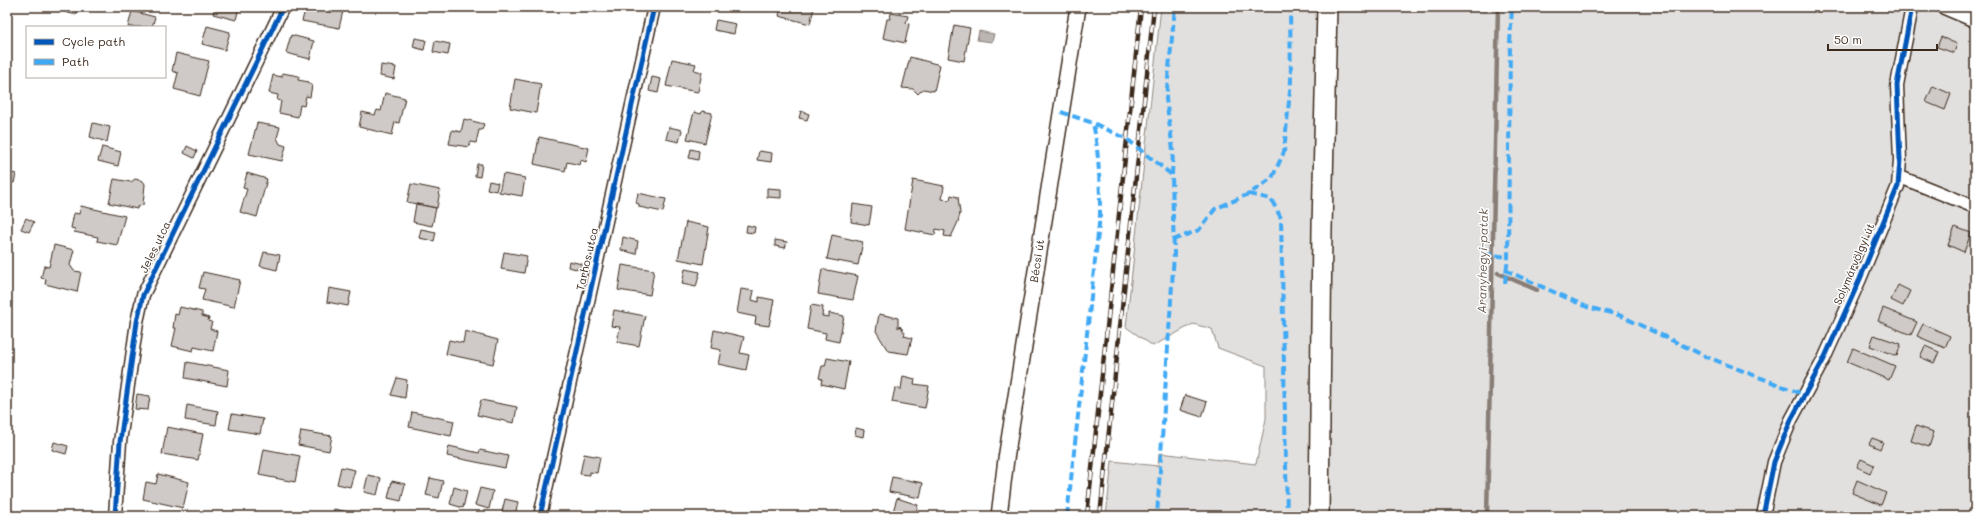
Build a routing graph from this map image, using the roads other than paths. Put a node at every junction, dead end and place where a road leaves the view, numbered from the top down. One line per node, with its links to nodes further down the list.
1 (284, 7): 10 (street, Jeles utca)
2 (654, 7): 11 (street, Tarhos utca)
3 (1078, 7): 12 (street, Bécsi út)
4 (1327, 7): 13 (main road)
5 (1912, 7): 8 (street, Solymárvölgyi út)
6 (1942, 7): 7 (street)
7 (1975, 21)
8 (1900, 176): 9 (street); 14 (street, Solymárvölgyi út)
9 (1975, 207)
10 (115, 516)
11 (540, 516)
12 (999, 516)
13 (1319, 516)
14 (1763, 516)

